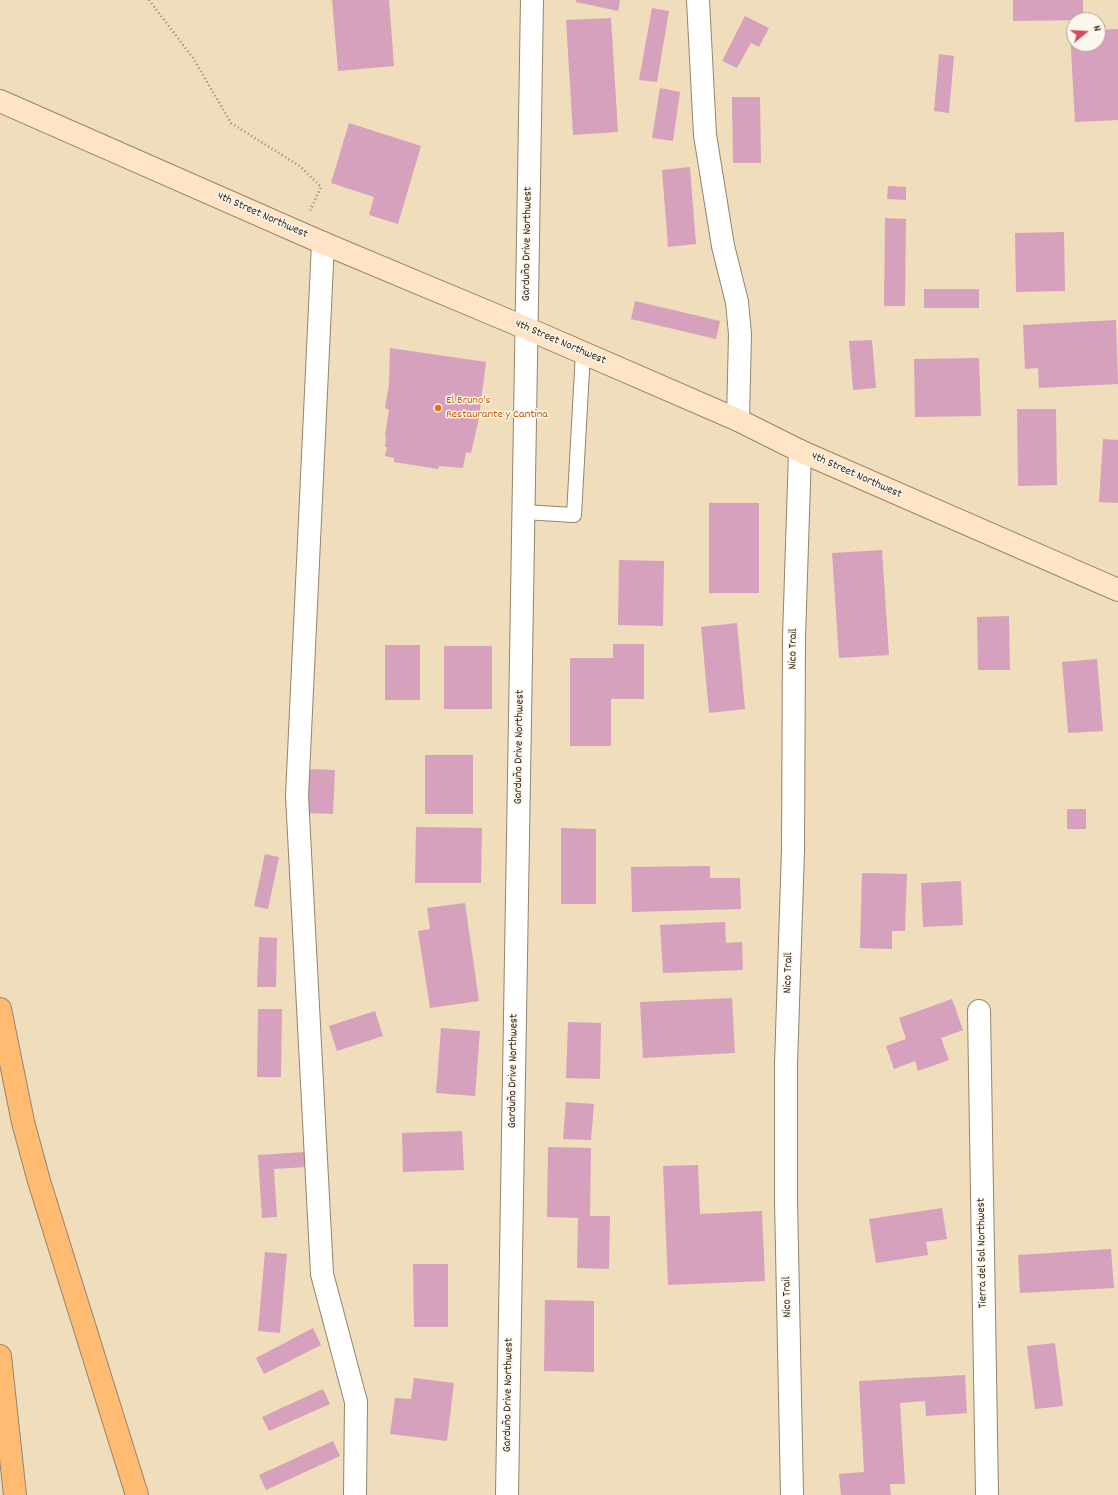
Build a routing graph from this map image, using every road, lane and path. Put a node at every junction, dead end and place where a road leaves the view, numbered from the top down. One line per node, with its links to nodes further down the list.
1 (149, 0): 5 (path)
2 (532, 0): 7 (street, Garduño Drive Northwest)
3 (698, 0): 9 (street)
4 (0, 101): 5 (main road, 4th Street Northwest)
5 (299, 233): 6 (main road, 4th Street Northwest)
6 (323, 243): 7 (main road, 4th Street Northwest); 18 (street)
7 (526, 328): 8 (main road, 4th Street Northwest); 11 (street, Garduño Drive Northwest)
8 (583, 352): 9 (main road, 4th Street Northwest); 11 (lane)
9 (738, 420): 10 (main road, 4th Street Northwest)
10 (800, 451): 12 (main road, 4th Street Northwest); 20 (street, Nico Trail)
11 (523, 512): 19 (street, Garduño Drive Northwest)
12 (1118, 590)
13 (0, 1009): 17 (highway)
14 (979, 1011): 21 (street, Tierra del Sol Northwest)
15 (0, 1356): 16 (highway)
16 (15, 1495)
17 (137, 1495)
18 (355, 1495)
19 (508, 1495)
20 (792, 1495)
21 (987, 1495)

